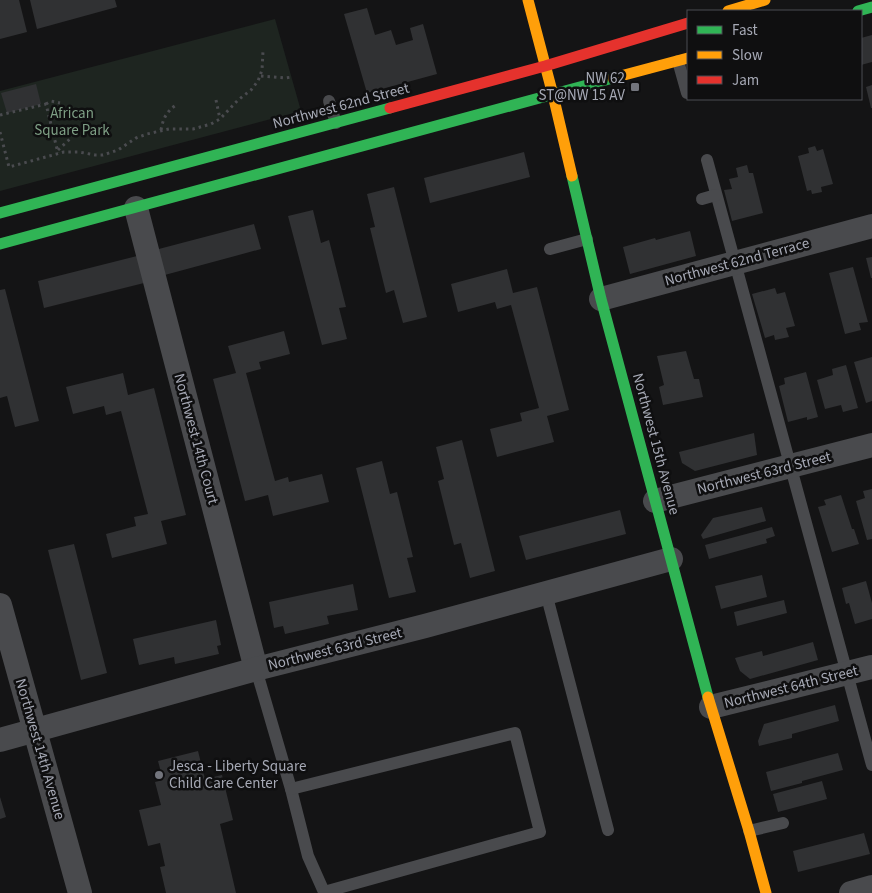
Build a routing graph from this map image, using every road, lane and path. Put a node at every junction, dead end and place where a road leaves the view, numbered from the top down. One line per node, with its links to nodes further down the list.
1 (528, 0): 7 (main road, Northwest 15th Avenue)
2 (765, 0): 3 (main road)
3 (731, 10)
4 (687, 23): 7 (main road, Northwest 62nd Street)
5 (263, 51): 8 (path)
6 (683, 60): 10 (lane); 11 (main road)
7 (545, 66): 11 (main road, Northwest 15th Avenue); 19 (main road, Northwest 62nd Street)
8 (261, 76): 9 (path); 18 (path)
9 (292, 78)
10 (687, 93)
11 (553, 95): 27 (main road); 30 (main road, Northwest 15th Avenue)
12 (216, 100): 18 (path)
13 (330, 101): 19 (lane)
14 (60, 103): 15 (path)
15 (46, 104): 17 (path); 23 (path)
16 (176, 105): 20 (path)
17 (0, 116)
18 (220, 119): 20 (path)
19 (336, 123): 28 (main road, Northwest 62nd Street)
20 (161, 130): 23 (path)
21 (0, 132): 23 (path)
22 (71, 138): 23 (path)
23 (58, 152)
24 (707, 160): 25 (lane)
25 (716, 195): 26 (lane); 33 (lane)
26 (702, 199)
27 (136, 208): 31 (main road); 42 (street, Northwest 14th Court)
28 (0, 213)
29 (872, 226): 33 (street, Northwest 62nd Terrace)
30 (587, 239): 32 (lane); 34 (main road, Northwest 15th Avenue)
31 (0, 244)
32 (550, 249)
33 (736, 263): 34 (street, Northwest 62nd Terrace); 36 (lane)
34 (601, 299): 37 (main road, Northwest 15th Avenue)
35 (872, 445): 36 (street, Northwest 63rd Street)
36 (790, 466): 37 (street, Northwest 63rd Street); 43 (lane)
37 (655, 501): 38 (main road, Northwest 15th Avenue)
38 (671, 559): 39 (street, Northwest 63rd Street); 44 (main road, Northwest 15th Avenue)
39 (546, 592): 42 (street, Northwest 63rd Street); 50 (lane)
40 (0, 605): 45 (street, Northwest 14th Avenue)
41 (872, 667): 43 (street, Northwest 64th Street)
42 (256, 669): 45 (street, Northwest 63rd Street); 48 (lane)
43 (846, 673): 44 (street, Northwest 64th Street); 47 (lane)
44 (710, 707): 51 (main road, Northwest 15th Avenue)
45 (35, 730): 46 (street, Northwest 63rd Street); 54 (street, Northwest 14th Avenue)
46 (0, 740)
47 (872, 765)
48 (292, 789): 53 (lane); 53 (lane)
49 (783, 823): 51 (lane)
50 (608, 830)
51 (749, 831): 55 (main road, Northwest 15th Avenue)
52 (872, 887): 56 (street)
53 (324, 892)
54 (80, 893)
55 (766, 893)
56 (852, 893)

